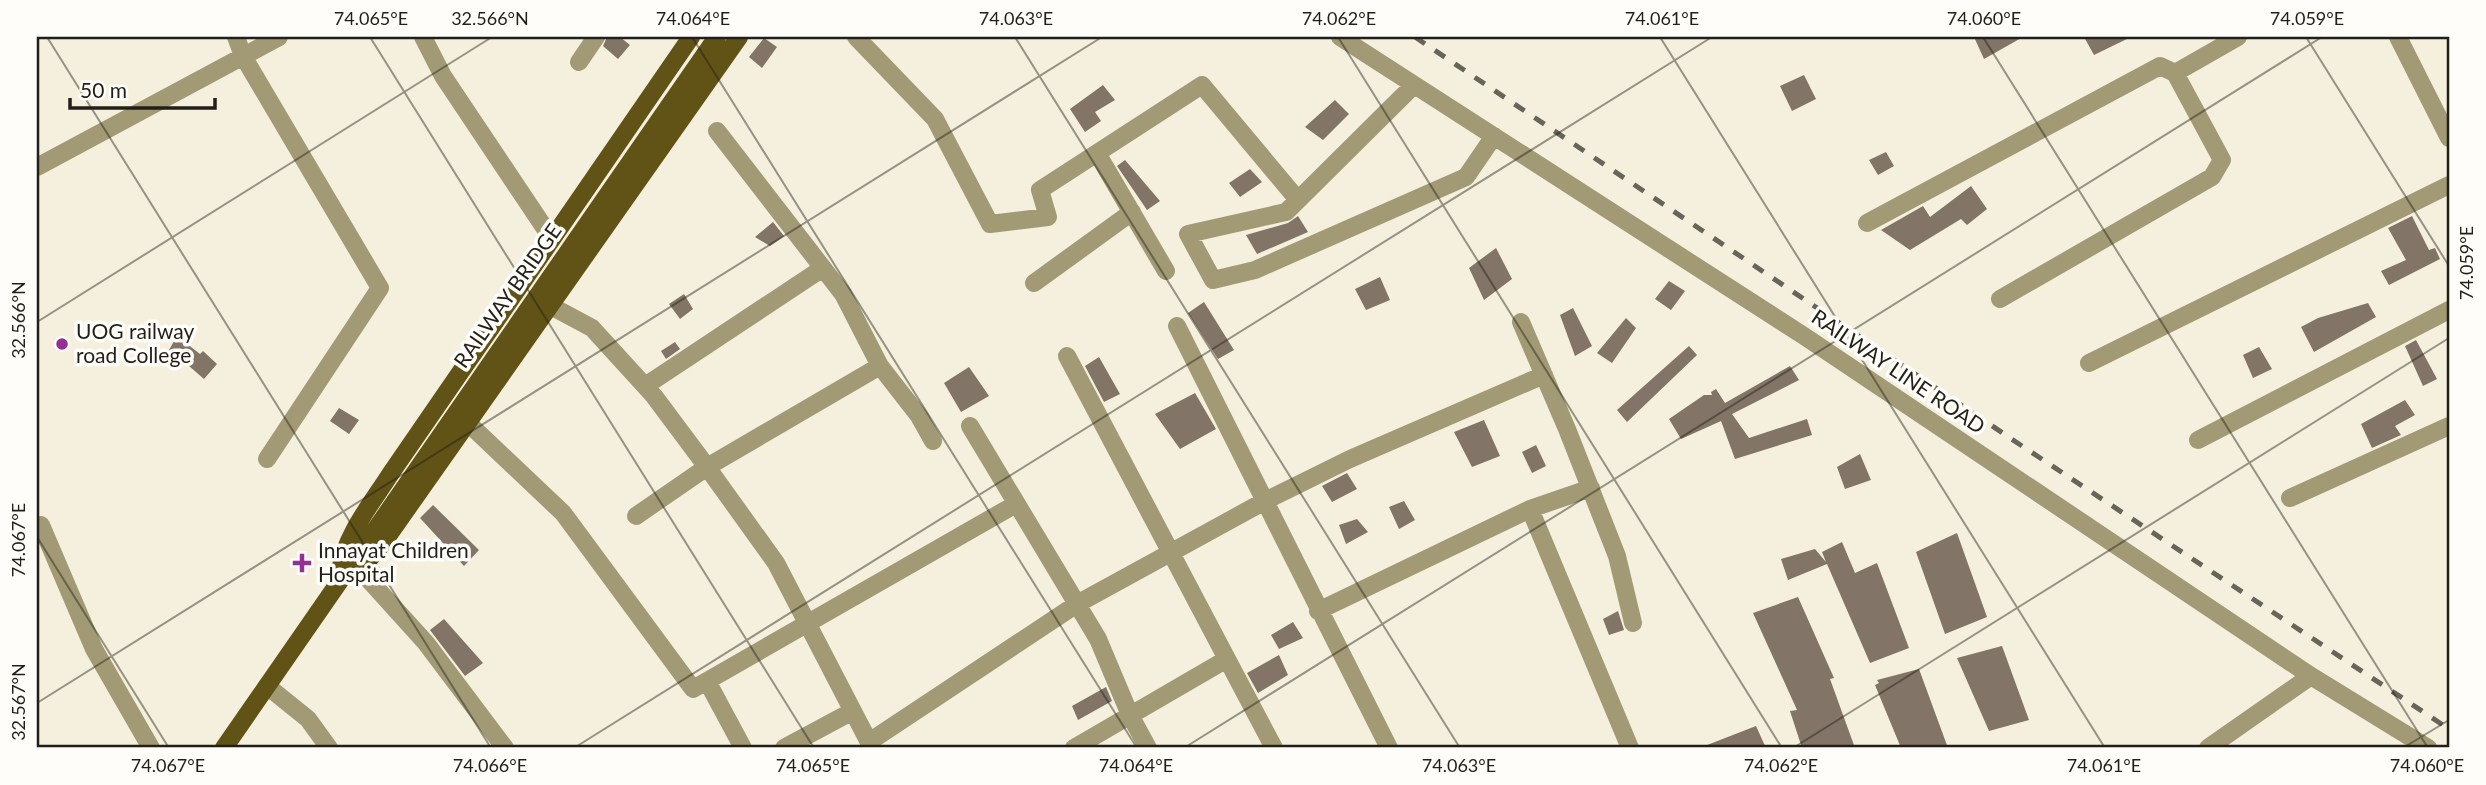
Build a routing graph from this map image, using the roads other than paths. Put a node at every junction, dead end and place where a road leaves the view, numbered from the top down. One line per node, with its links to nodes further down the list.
1 (236, 37): 12 (street)
2 (279, 37): 12 (street)
3 (423, 37): 25 (street)
4 (596, 37): 13 (street)
5 (691, 37): 25 (main road)
6 (717, 37): 55 (main road, RAILWAY BRIDGE)
7 (739, 37): 30 (main road)
8 (856, 37): 19 (street)
9 (1340, 37): 15 (street, RAILWAY LINE ROAD)
10 (2238, 37): 14 (street)
11 (2398, 37): 18 (street)
12 (243, 56): 20 (street); 44 (street)
13 (579, 62)
14 (2175, 73): 24 (street); 29 (street)
15 (1414, 85): 17 (street, RAILWAY LINE ROAD); 22 (street)
16 (717, 131): 26 (street)
17 (1494, 136): 22 (street); 61 (street, RAILWAY LINE ROAD)
18 (2449, 138)
19 (1097, 153): 22 (street); 23 (street)
20 (37, 167)
21 (2449, 185): 35 (street)
22 (1298, 200)
23 (1132, 212): 27 (street); 28 (street)
24 (1867, 223)
25 (552, 239): 55 (main road)
26 (822, 268): 36 (street); 38 (street)
27 (1166, 271)
28 (1034, 283)
29 (2000, 299)
30 (549, 305): 38 (street); 39 (main road)
31 (2449, 310): 42 (street)
32 (1521, 321): 37 (street)
33 (1177, 326): 48 (street)
34 (1067, 355): 53 (street)
35 (2089, 363)
36 (880, 366): 43 (street); 45 (street)
37 (1544, 375): 46 (street); 48 (street)
38 (645, 386): 45 (street)
39 (468, 423): 54 (main road); 62 (street)
40 (970, 426): 49 (street)
41 (2449, 426): 47 (street)
42 (2198, 440)
43 (933, 441)
44 (267, 459)
45 (707, 467): 51 (street); 59 (street)
46 (1591, 488): 50 (street); 58 (street)
47 (2290, 498)
48 (1263, 502): 53 (street); 57 (street)
49 (1016, 504): 56 (street); 59 (street)
50 (1530, 509): 57 (street); 77 (street)
51 (636, 516)
52 (41, 525): 67 (street)
53 (1171, 553): 56 (street); 60 (street)
54 (360, 570): 55 (main road); 70 (street)
55 (338, 582): 63 (main road, RAILWAY BRIDGE)
56 (1077, 604): 65 (street); 66 (street)
57 (1318, 611): 76 (street)
58 (1633, 623)
59 (809, 624): 62 (street); 64 (street)
60 (1227, 659): 65 (street); 75 (street)
61 (2311, 676): 78 (street); 79 (street, RAILWAY LINE ROAD)
62 (707, 681): 71 (street)
63 (267, 686): 68 (main road, RAILWAY BRIDGE); 69 (street)
64 (852, 712): 66 (street); 72 (street)
65 (1130, 715): 73 (street); 74 (street)
66 (871, 745)
67 (151, 748)
68 (224, 748)
69 (328, 748)
70 (505, 748)
71 (743, 748)
72 (784, 748)
73 (1074, 748)
74 (1149, 748)
75 (1274, 748)
76 (1389, 748)
77 (1630, 748)
78 (2208, 748)
79 (2428, 748)

